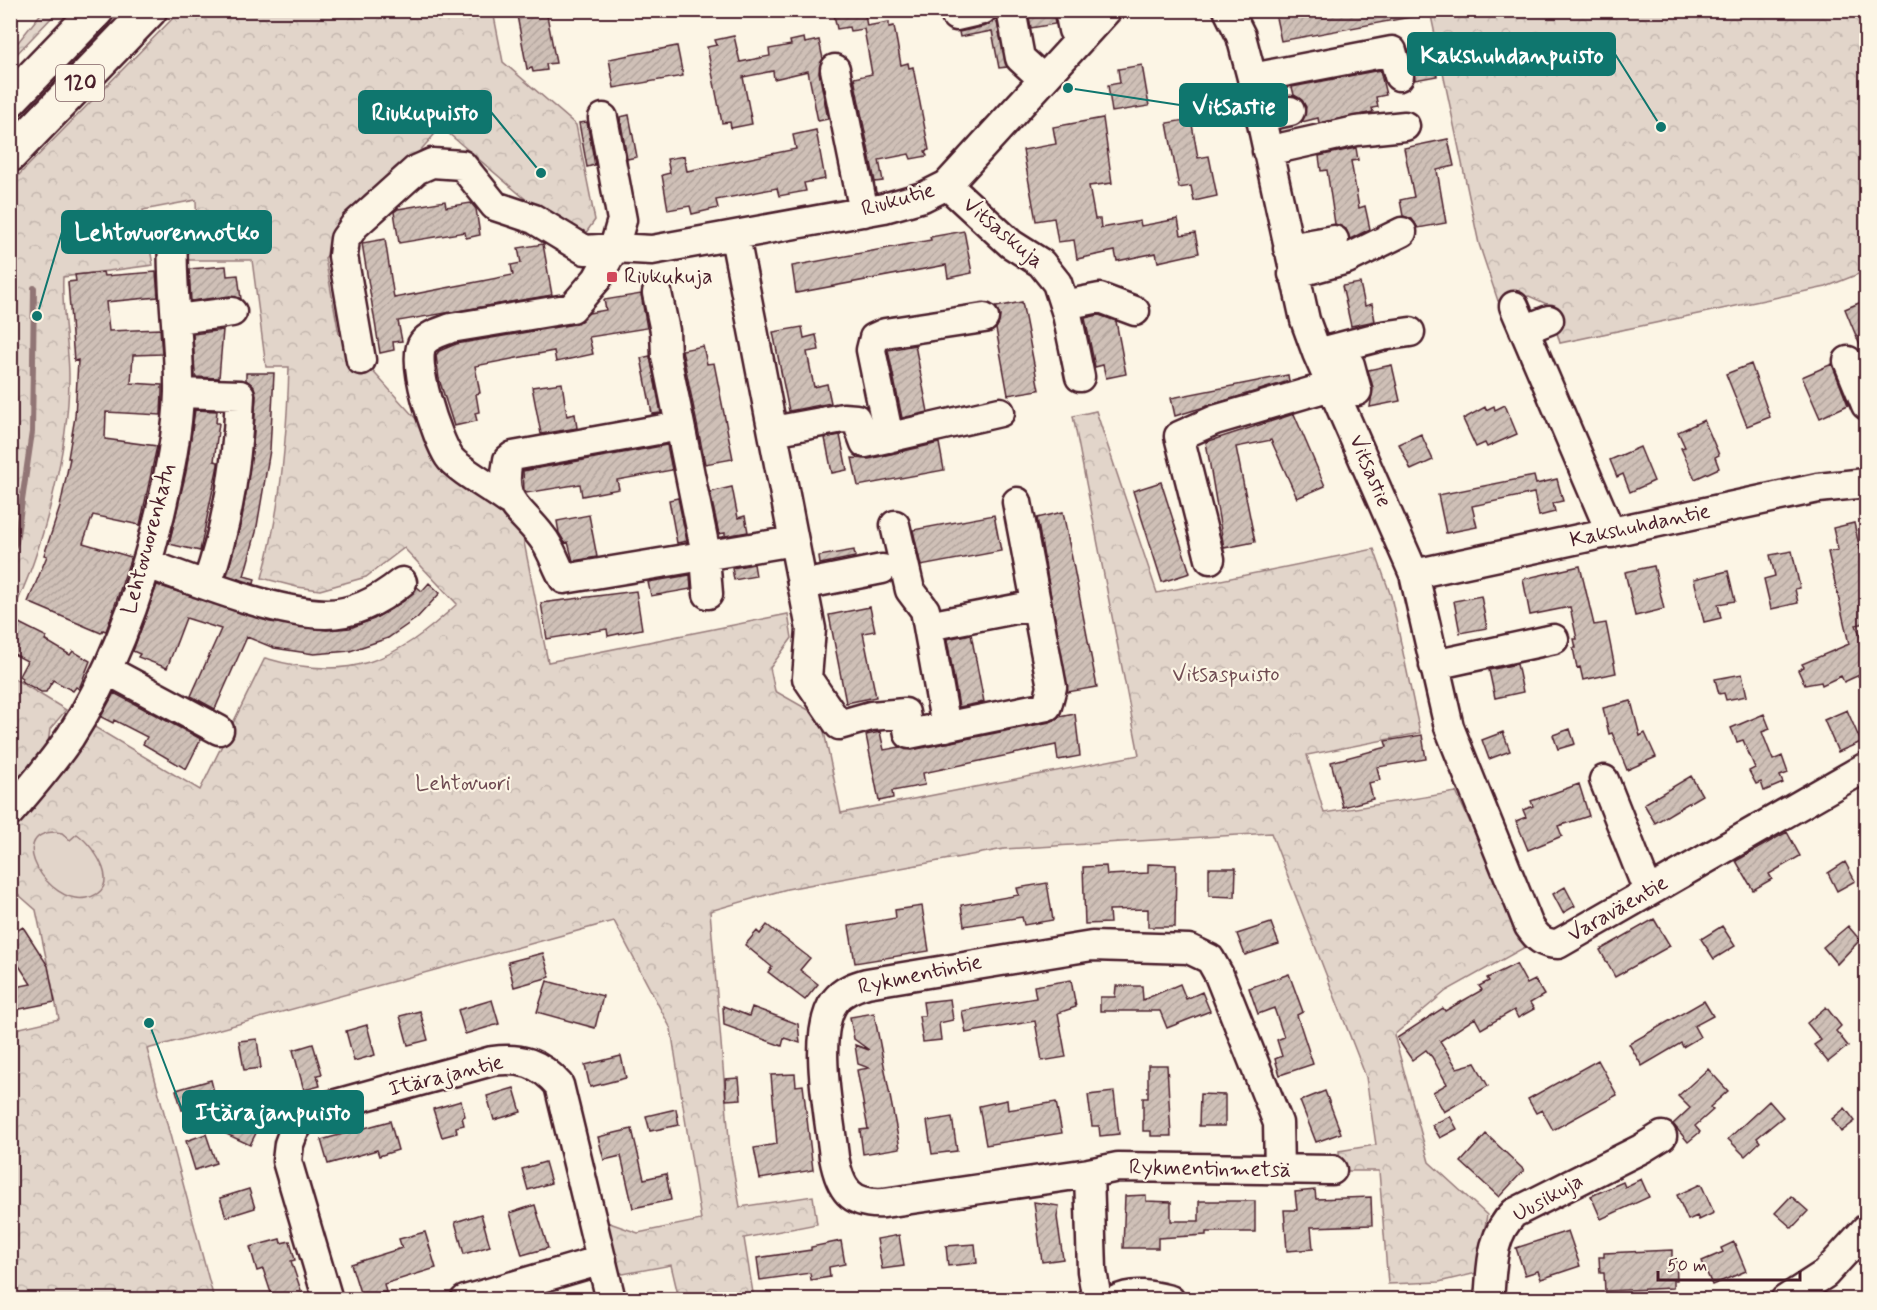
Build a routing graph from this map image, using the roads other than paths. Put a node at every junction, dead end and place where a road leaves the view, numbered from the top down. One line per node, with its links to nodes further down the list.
1 (97, 10): 10 (main road, 120)
2 (150, 10): 16 (main road, 120)
3 (1011, 10): 9 (street)
4 (1107, 10): 9 (street, Riukutie)
5 (1237, 12): 8 (street, Vitsastie)
6 (835, 69): 19 (street)
7 (1399, 76): 8 (street)
8 (1252, 78): 12 (street, Vitsastie)
9 (1043, 79): 18 (street, Riukutie)
10 (10, 100)
11 (1290, 111): 12 (street)
12 (1260, 117): 17 (street, Vitsastie)
13 (603, 118): 24 (street)
14 (1405, 126): 17 (street)
15 (1317, 149): 17 (street)
16 (10, 155)
17 (1268, 155): 25 (street, Vitsastie)
18 (947, 185): 19 (street, Riukutie); 27 (street, Vitsaskuja)
19 (864, 212): 22 (street, Riukutie)
20 (1402, 232): 25 (street)
21 (173, 233): 31 (street, Lehtovuorenkatu)
22 (735, 237): 24 (street, Riukutie); 42 (street)
23 (1334, 240): 25 (street)
24 (614, 248): 34 (street, Riukutie); 45 (street)
25 (1291, 261): 36 (street, Vitsastie)
26 (657, 293): 41 (street)
27 (1061, 294): 28 (street); 37 (street)
28 (1136, 311)
29 (232, 312): 31 (street)
30 (984, 318): 43 (street)
31 (177, 319): 38 (street, Lehtovuorenkatu)
32 (1529, 319): 48 (street)
33 (1410, 332): 36 (street)
34 (361, 360)
35 (1848, 361): 39 (street)
36 (1332, 375): 51 (street); 54 (street, Vitsastie)
37 (1080, 377)
38 (179, 393): 52 (street, Lehtovuorenkatu); 56 (street)
39 (1866, 405)
40 (1000, 412): 43 (street)
41 (680, 426): 45 (street); 50 (street)
42 (773, 431): 43 (street); 49 (street)
43 (889, 438)
44 (1866, 483): 48 (street, Kakshuhdantie)
45 (508, 500): 50 (street)
46 (1017, 502): 59 (street)
47 (895, 525): 60 (street)
48 (1611, 533): 54 (street, Kakshuhdantie)
49 (794, 541): 50 (street); 57 (street)
50 (704, 556): 58 (street)
51 (1210, 559)
52 (148, 564): 56 (street); 63 (street, Lehtovuorenkatu)
53 (882, 568): 57 (street)
54 (1414, 574): 62 (street, Vitsastie)
55 (402, 582): 56 (street)
56 (207, 584)
57 (802, 585): 64 (street)
58 (708, 594)
59 (1036, 605): 60 (street); 64 (street)
60 (928, 626): 64 (street)
61 (1554, 639): 62 (street)
62 (1434, 665): 65 (street, Vitsastie)
63 (107, 670): 66 (street); 69 (street, Lehtovuorenkatu)
64 (946, 727)
65 (1449, 727): 70 (street, Varaväentie)
66 (219, 730)
67 (1866, 767): 70 (street, Varaväentie)
68 (1604, 780): 70 (street)
69 (10, 812)
70 (1648, 891)
71 (1662, 1136): 83 (street, Uusikuja)
72 (1279, 1169): 73 (street, Rykmentinmetsä); 74 (street, Rykmentinmetsä); 74 (street, Rykmentintie)
73 (1332, 1170)
74 (1089, 1173): 80 (street)
75 (1866, 1229): 84 (street)
76 (602, 1260): 77 (street, Itärajantie); 78 (street); 79 (street, Itärajantie)
77 (328, 1299)
78 (465, 1299)
79 (611, 1299)
80 (1097, 1299)
81 (1117, 1299): 82 (street)
82 (1170, 1299)
83 (1489, 1299)
84 (1785, 1299)

